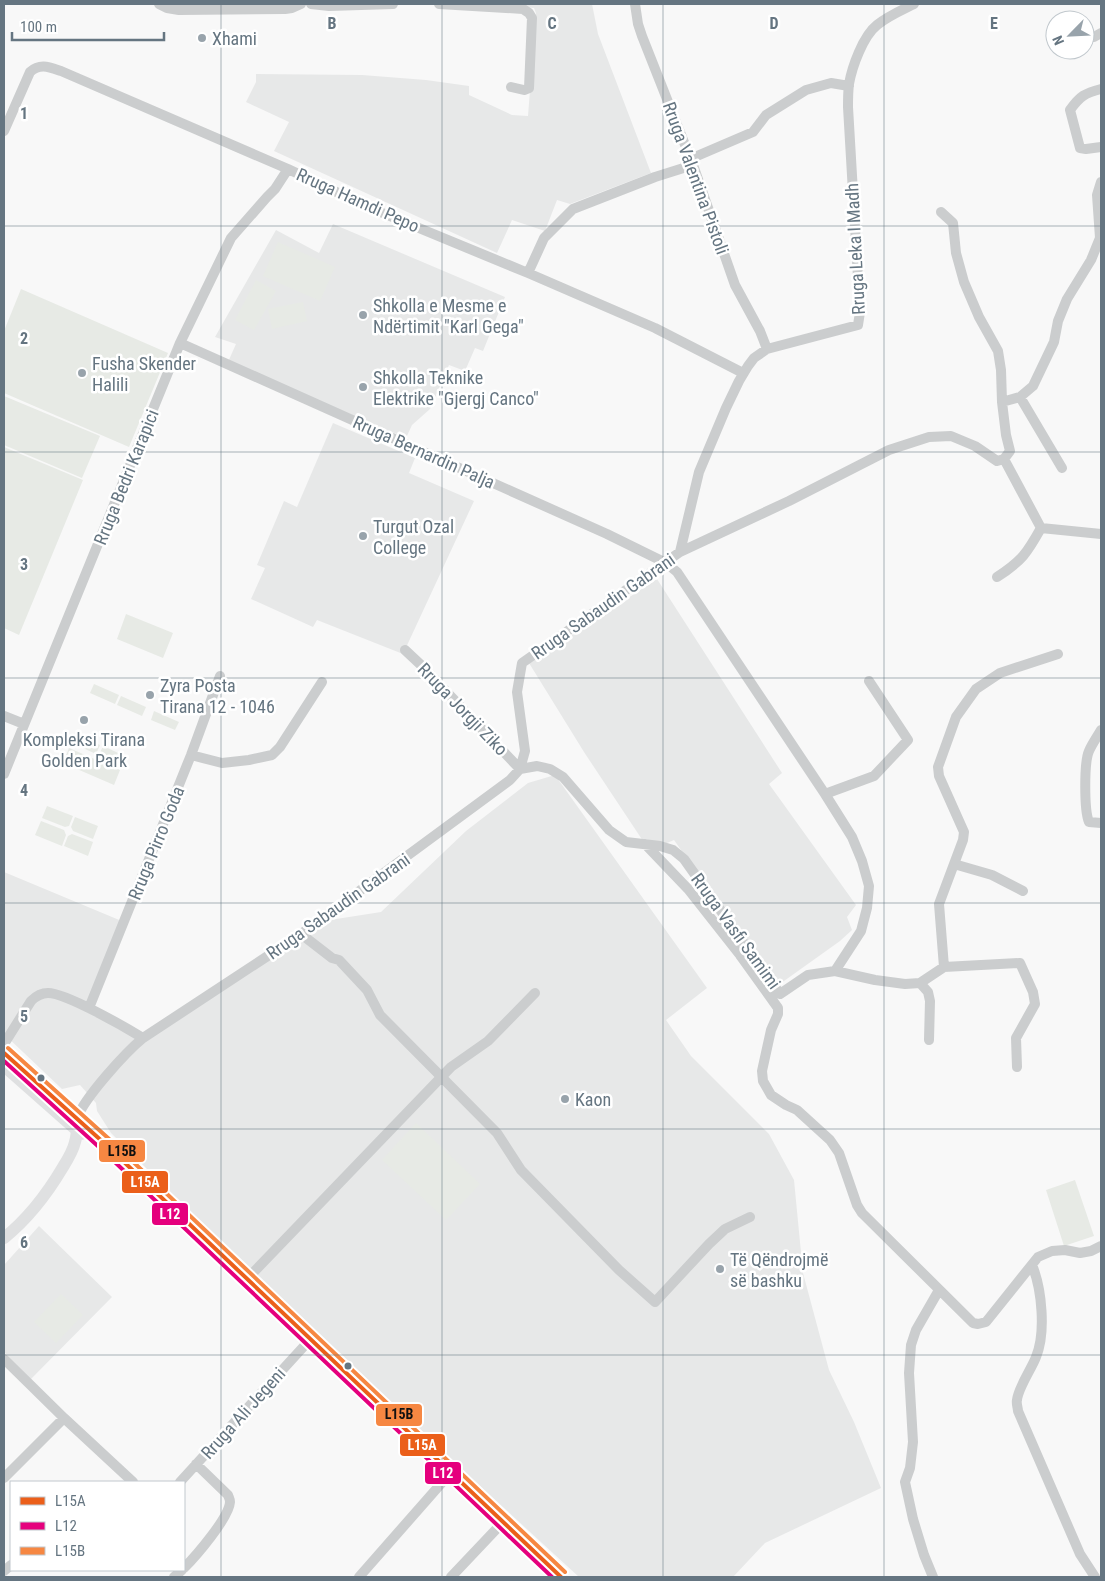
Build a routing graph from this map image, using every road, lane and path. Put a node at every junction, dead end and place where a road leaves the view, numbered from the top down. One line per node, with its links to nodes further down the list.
1 (159, 4): 2 (street)
2 (301, 4)
3 (311, 4): 4 (street)
4 (393, 4)
5 (439, 4): 9 (street)
6 (635, 4): 13 (street, Rruga Valentina Pistoli)
7 (914, 4): 8 (street, Rruga Leka I Madh)
8 (849, 86): 13 (street); 19 (street, Rruga Leka I Madh)
9 (511, 87)
10 (1101, 89): 12 (street)
11 (4, 131): 14 (street, Rruga Hamdi Pepo)
12 (1101, 147)
13 (692, 162): 17 (street); 19 (street, Rruga Valentina Pistoli)
14 (288, 170): 17 (street, Rruga Hamdi Pepo); 18 (street, Rruga Bedri Karapici)
15 (1101, 182): 21 (street)
16 (941, 212): 22 (street)
17 (528, 273): 20 (street, Rruga Hamdi Pepo)
18 (180, 343): 28 (street, Rruga Bernardin Palja); 36 (street, Rruga Bedri Karapici)
19 (767, 349): 20 (street, Rruga Leka I Madh)
20 (743, 373): 27 (street, Rruga Leka I Madh)
21 (1020, 397): 22 (street); 24 (street)
22 (1002, 402): 23 (street)
23 (1004, 459): 25 (street); 27 (street, Rruga Sabaudin Gabrani)
24 (1062, 468)
25 (1041, 528): 26 (street); 29 (street)
26 (1101, 534)
27 (680, 552): 28 (street, Rruga Sabaudin Gabrani)
28 (666, 563): 39 (street, Rruga Sabaudin Gabrani); 41 (street)
29 (998, 577)
30 (405, 650): 39 (street, Rruga Jorgji Ziko)
31 (1058, 654): 44 (street)
32 (220, 676): 38 (street, Rruga Pirro Goda)
33 (869, 681): 41 (street)
34 (322, 682): 38 (street)
35 (4, 716): 36 (street)
36 (24, 724): 40 (street, Rruga Bedri Karapici)
37 (1101, 730): 42 (street)
38 (190, 755): 51 (street, Rruga Pirro Goda)
39 (520, 769): 43 (street, Rruga Vasfi Samimi); 46 (street, Rruga Sabaudin Gabrani)
40 (4, 774)
41 (826, 794): 48 (street)
42 (1101, 823)
43 (645, 844): 48 (street, Rruga Vasfi Samimi); 65 (street)
44 (954, 864): 45 (street); 47 (street)
45 (1022, 891)
46 (301, 934): 52 (street, Rruga Sabaudin Gabrani); 58 (street)
47 (944, 968): 49 (street); 57 (street)
48 (834, 971): 49 (street, Rruga Vasfi Samimi)
49 (920, 983): 53 (street)
50 (535, 993): 58 (street)
51 (89, 1008): 52 (street); 54 (street)
52 (143, 1038): 59 (street, Rruga Sabaudin Gabrani)
53 (929, 1040)
54 (4, 1044)
55 (4, 1053): 59 (main road)
56 (4, 1066): 59 (main road)
57 (1017, 1067)
58 (441, 1077): 60 (street); 64 (street)
59 (77, 1124): 61 (main road); 64 (main road); 66 (main road)
60 (750, 1217)
61 (4, 1238)
62 (1101, 1246): 63 (street)
63 (1032, 1265): 65 (street); 81 (street)
64 (247, 1279): 74 (main road)
65 (939, 1290): 80 (street)
66 (306, 1344): 69 (street, Rruga Ali Jegeni); 71 (main road)
67 (4, 1360): 68 (street)
68 (64, 1418): 70 (street); 72 (street)
69 (196, 1464): 73 (street, Rruga Ali Jegeni); 75 (street)
70 (4, 1478)
71 (446, 1478): 74 (main road); 76 (street)
72 (130, 1481)
73 (181, 1481)
74 (500, 1524): 77 (street); 78 (main road); 79 (main road)
75 (185, 1567)
76 (359, 1577)
77 (452, 1577)
78 (550, 1577)
79 (561, 1577)
80 (933, 1577)
81 (1095, 1577)

